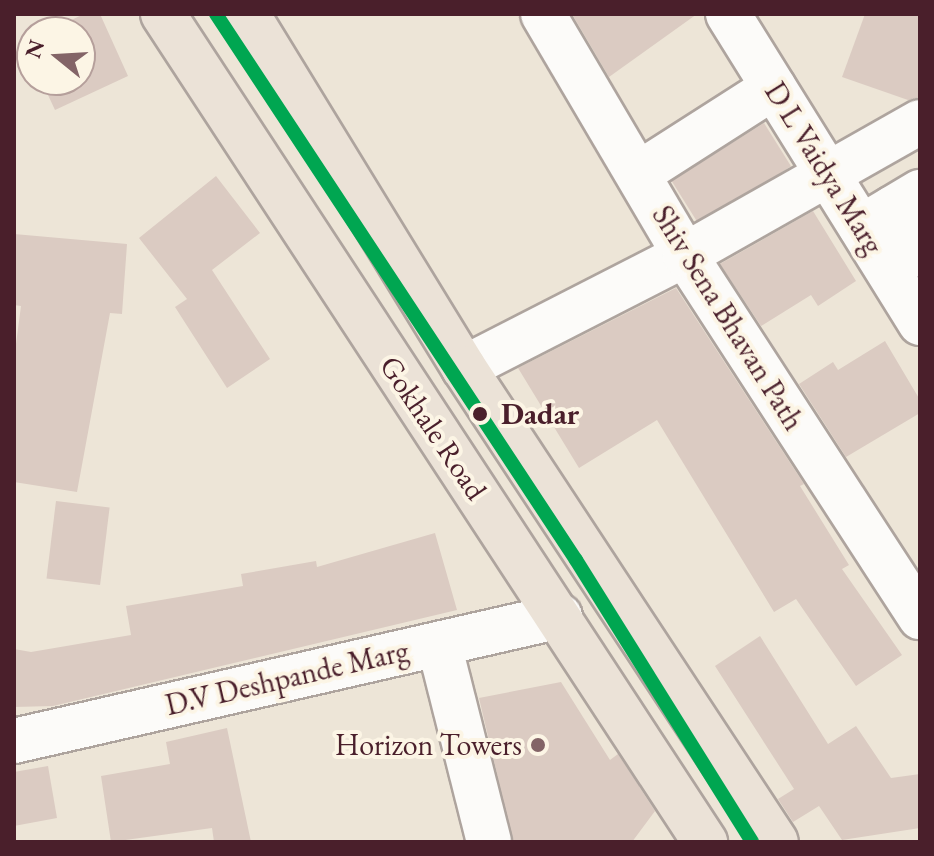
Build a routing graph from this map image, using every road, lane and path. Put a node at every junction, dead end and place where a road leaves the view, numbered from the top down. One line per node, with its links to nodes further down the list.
1 (163, 14): 13 (main road, Gokhale Road)
2 (247, 14): 12 (main road, Gokhale Road)
3 (543, 14): 7 (street, Shiv Sena Bhavan Path)
4 (728, 14): 5 (street, D L Vaidya Marg)
5 (774, 87): 7 (street); 8 (street, D L Vaidya Marg)
6 (920, 122): 8 (street)
7 (638, 174): 10 (street, Shiv Sena Bhavan Path)
8 (828, 174): 9 (street, D L Vaidya Marg); 10 (street)
9 (894, 225): 11 (street, D L Vaidya Marg)
10 (685, 255): 12 (street); 14 (street, Shiv Sena Bhavan Path)
11 (917, 313)
12 (464, 368): 19 (main road, Gokhale Road)
13 (560, 616): 15 (street, D.V Deshpande Marg); 18 (main road, Gokhale Road)
14 (920, 617)
15 (439, 644): 16 (street, D.V Deshpande Marg); 17 (street)
16 (14, 741)
17 (489, 842)
18 (705, 842)
19 (776, 842)

